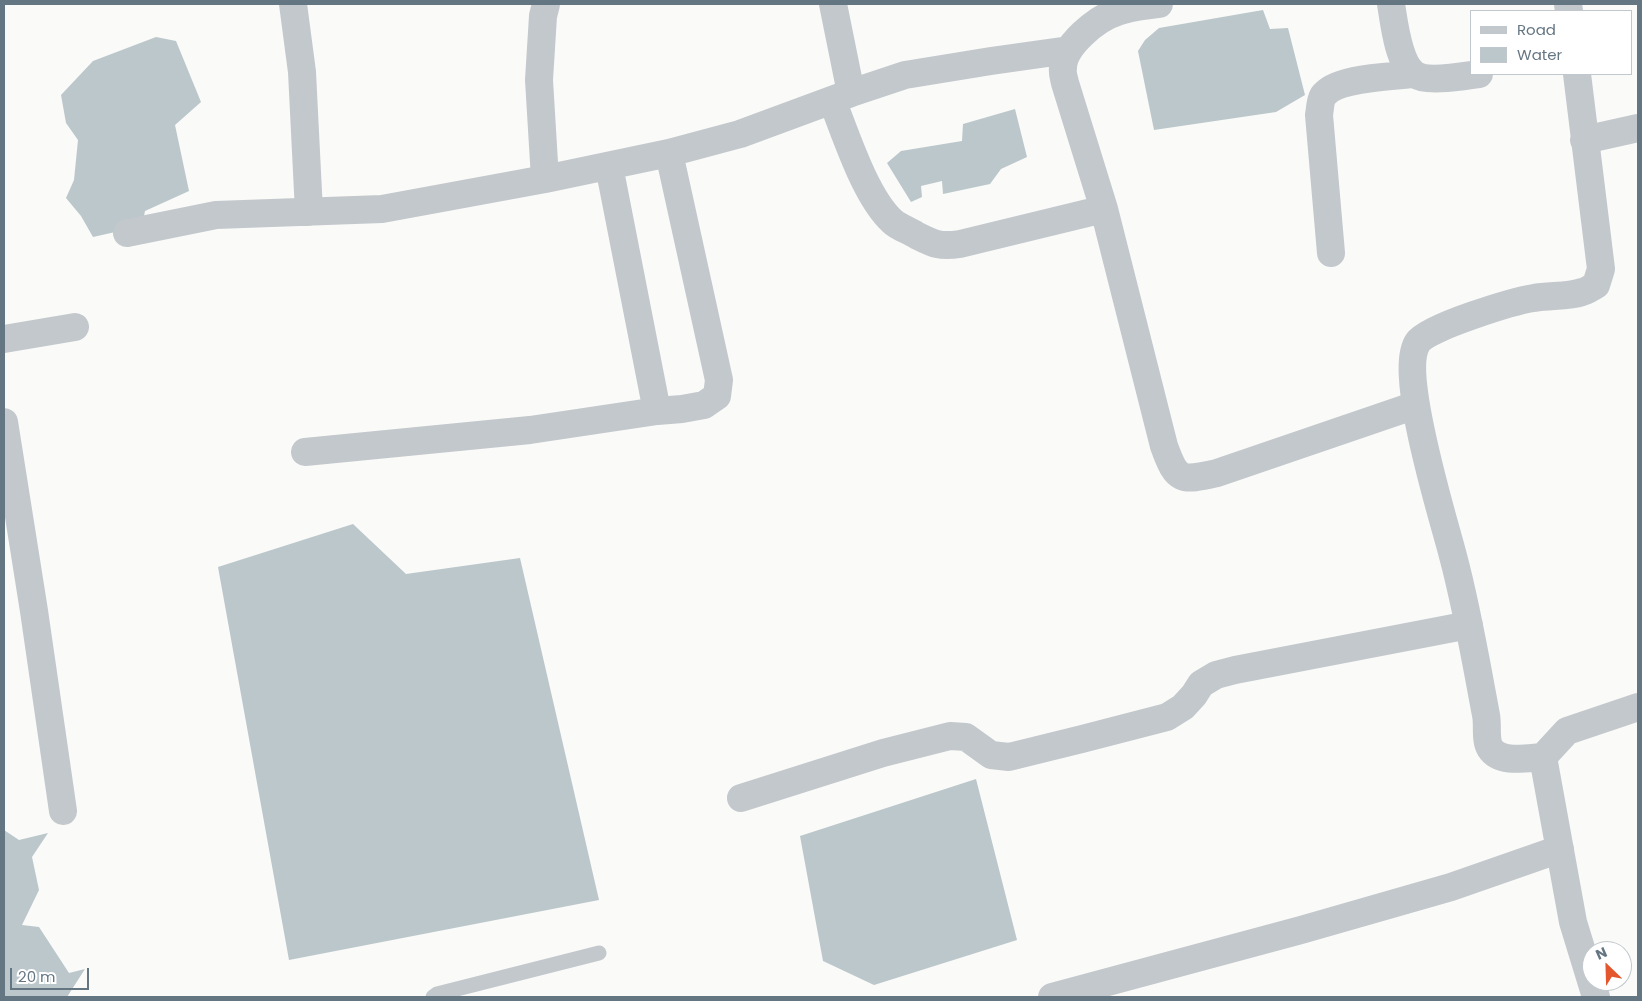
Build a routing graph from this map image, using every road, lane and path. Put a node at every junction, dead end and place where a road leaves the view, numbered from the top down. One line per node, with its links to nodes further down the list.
1 (293, 4): 17 (street)
2 (546, 4): 15 (street)
3 (833, 4): 10 (street)
4 (1159, 4): 6 (street)
5 (1391, 4): 7 (street)
6 (1069, 50): 10 (street); 16 (street)
7 (1414, 74): 8 (street); 19 (street)
8 (1470, 75)
9 (1577, 75): 12 (street)
10 (842, 97): 13 (street); 16 (street)
11 (1638, 128): 12 (street)
12 (1584, 140): 22 (street)
13 (669, 153): 14 (street); 23 (street)
14 (609, 166): 15 (street); 23 (street)
15 (545, 179): 17 (street)
16 (1104, 209): 22 (street)
17 (309, 212): 18 (street)
18 (127, 233)
19 (1332, 253)
20 (76, 327): 21 (street)
21 (4, 339)
22 (1416, 405): 26 (street)
23 (657, 411): 25 (street)
24 (4, 422): 30 (street)
25 (305, 452)
26 (1470, 625): 28 (street); 29 (street)
27 (1638, 706): 28 (street)
28 (1543, 757): 31 (street)
29 (740, 798)
30 (63, 811)
31 (1560, 850): 34 (street); 35 (street)
32 (598, 953): 33 (lane)
33 (433, 997)
34 (1052, 997)
35 (1596, 997)

